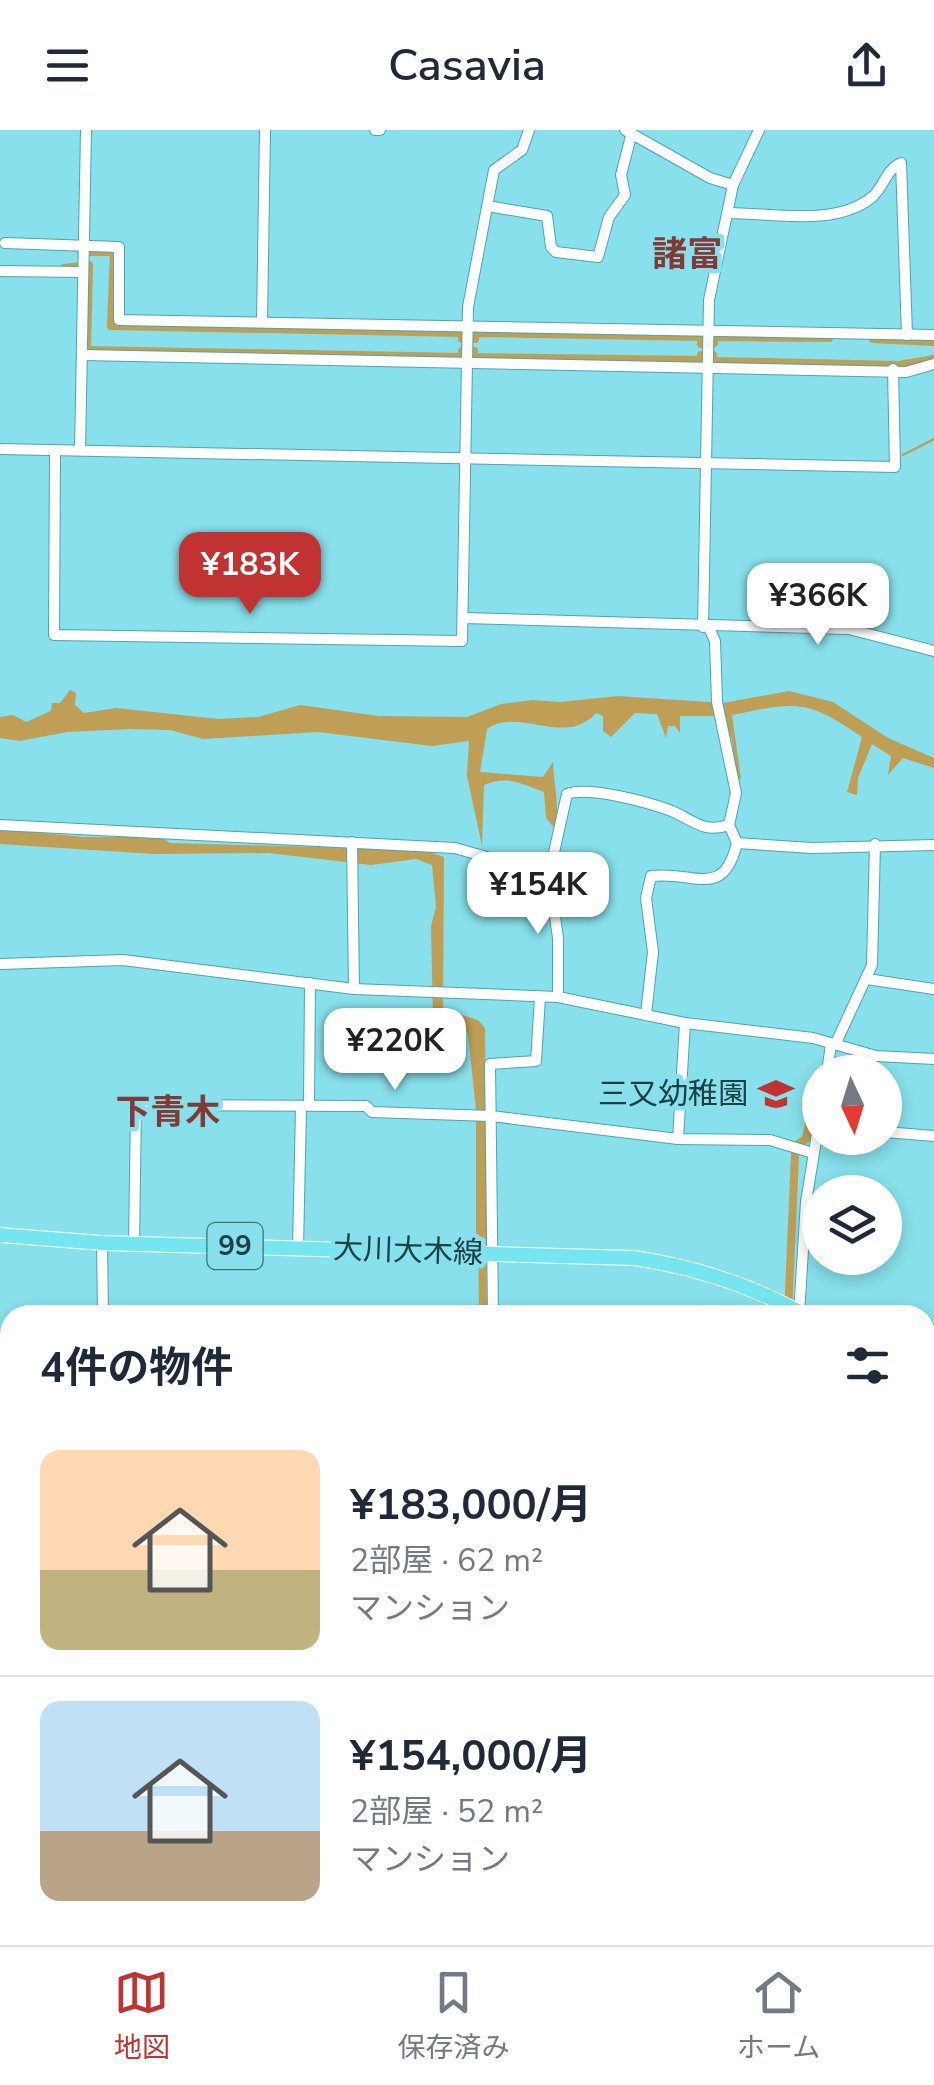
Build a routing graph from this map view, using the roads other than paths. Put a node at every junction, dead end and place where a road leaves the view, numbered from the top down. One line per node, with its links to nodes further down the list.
1 (86, 130): 10 (street)
2 (266, 130): 13 (street)
3 (529, 130): 7 (street)
4 (759, 130): 6 (street)
5 (628, 133): 6 (street); 7 (street)
6 (733, 185): 8 (street)
7 (487, 206): 14 (street)
8 (729, 213): 15 (street); 16 (street)
9 (5, 243): 10 (street)
10 (86, 247): 11 (street); 13 (street)
11 (83, 269): 12 (street); 18 (street)
12 (0, 271)
13 (262, 322): 14 (street)
14 (468, 331): 15 (street); 19 (street)
15 (708, 333): 16 (street); 21 (street)
16 (907, 335): 17 (street)
17 (934, 336)
18 (82, 355): 19 (street); 24 (street)
19 (467, 357): 21 (street); 26 (street)
20 (934, 364): 22 (street)
21 (707, 365): 22 (street); 27 (street)
22 (893, 369): 27 (street)
23 (0, 449): 25 (street)
24 (80, 450): 25 (street); 26 (street)
25 (55, 451): 28 (street)
26 (466, 457): 27 (street); 28 (street)
27 (705, 462): 29 (street)
28 (463, 618): 29 (street)
29 (706, 626): 30 (street); 32 (street)
30 (934, 651)
31 (0, 825): 34 (street)
32 (729, 825): 33 (street); 37 (street)
33 (737, 842): 35 (street); 45 (street)
34 (352, 844): 37 (street); 41 (street)
35 (876, 844): 36 (street); 39 (street)
36 (934, 846)
37 (550, 875): 44 (street)
38 (0, 964): 40 (street)
39 (867, 979): 42 (street); 47 (street)
40 (310, 983): 41 (street); 50 (street)
41 (354, 989): 43 (street)
42 (934, 989)
43 (540, 996): 44 (street); 51 (street)
44 (558, 997): 45 (street)
45 (646, 1014): 46 (street)
46 (685, 1023): 47 (street); 54 (street)
47 (833, 1044): 48 (street); 49 (street)
48 (831, 1055)
49 (934, 1059)
50 (305, 1105): 51 (street); 58 (street); 59 (street)
51 (490, 1116): 54 (street); 60 (street)
52 (902, 1133): 53 (street)
53 (934, 1136)
54 (678, 1139): 55 (street)
55 (802, 1150): 64 (street)
56 (0, 1236): 57 (main road, 大川大木線 / 99)
57 (102, 1243): 58 (main road, 大川大木線 / 99); 61 (street)
58 (134, 1244): 59 (main road, 大川大木線 / 99)
59 (298, 1248): 60 (main road, 大川大木線 / 99)
60 (493, 1254): 62 (street); 63 (main road, 大川大木線 / 99)
61 (102, 1305)
62 (493, 1305)
63 (782, 1305)
64 (799, 1305)

